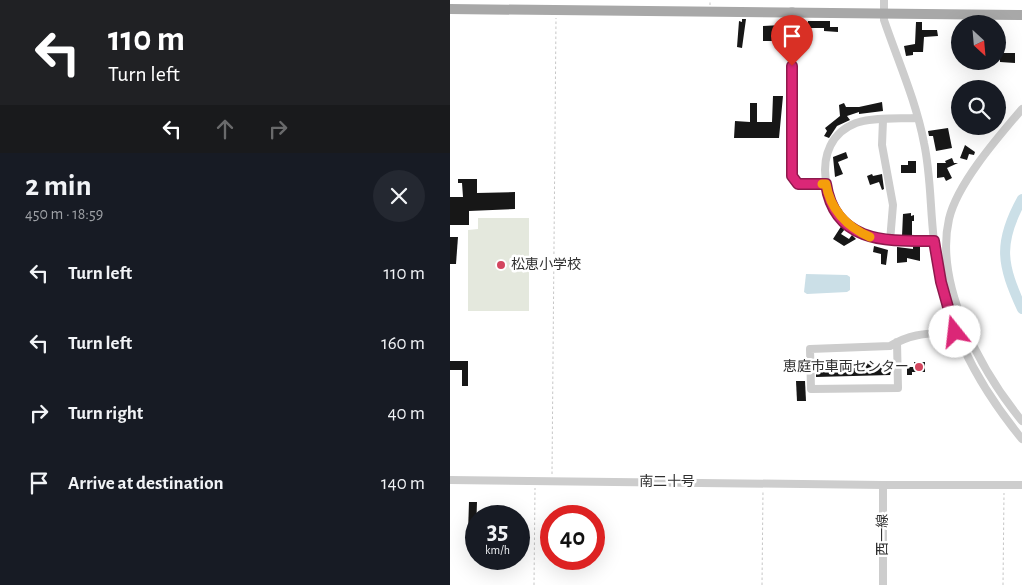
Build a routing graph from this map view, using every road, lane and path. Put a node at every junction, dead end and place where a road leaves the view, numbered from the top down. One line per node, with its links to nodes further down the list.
1 (884, 0): 5 (street)
2 (450, 9): 3 (main road)
3 (556, 10): 4 (main road); 23 (path)
4 (792, 11): 5 (main road); 10 (street)
5 (883, 12): 6 (main road); 8 (street)
6 (1022, 15)
7 (1022, 109): 14 (street)
8 (917, 118): 9 (street); 11 (street)
9 (882, 120): 10 (street); 12 (street)
10 (826, 184): 12 (street)
11 (933, 220): 13 (street); 14 (street)
12 (890, 241): 13 (street)
13 (934, 241): 15 (street)
14 (945, 249): 17 (street)
15 (955, 332): 16 (street); 18 (street)
16 (897, 342): 16 (street)
17 (1002, 397): 18 (street); 19 (street)
18 (994, 403): 20 (street)
19 (1022, 421)
20 (1022, 439)
21 (450, 480): 22 (street, 南二十号)
22 (535, 482): 23 (street, 南二十号); 28 (path)
23 (552, 482): 24 (street, 南二十号)
24 (763, 483): 27 (street, 南二十号); 29 (path)
25 (1004, 484): 26 (street, 南二十号); 27 (street, 南二十号); 31 (path)
26 (1022, 485)
27 (883, 486): 30 (street, 西一線)
28 (534, 585)
29 (762, 585)
30 (883, 585)
31 (1003, 585)

